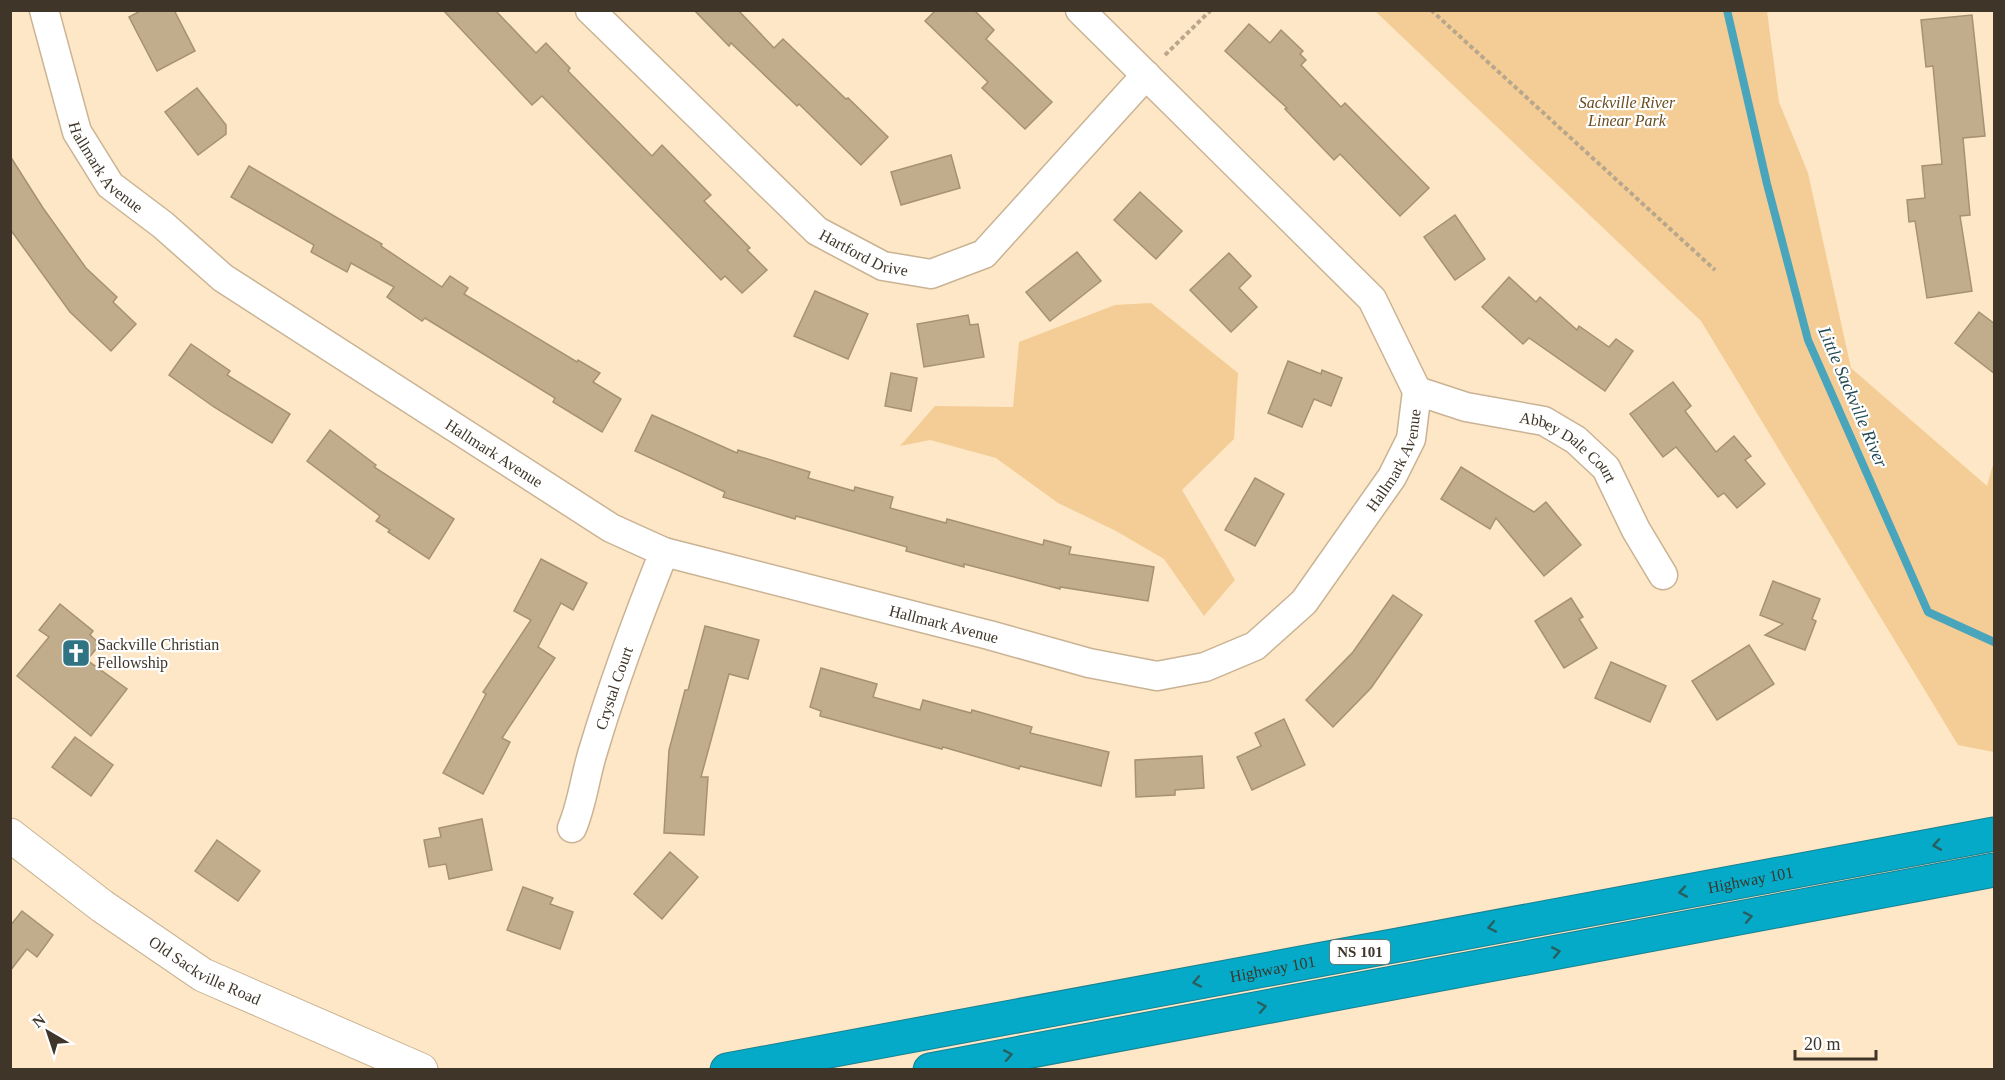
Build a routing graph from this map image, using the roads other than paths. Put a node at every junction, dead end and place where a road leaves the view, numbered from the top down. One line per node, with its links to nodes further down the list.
1 (44, 10): 6 (street, Hallmark Avenue)
2 (590, 10): 4 (street, Hartford Drive)
3 (1080, 10): 4 (street, Hallmark Avenue)
4 (1146, 75): 5 (street, Hallmark Avenue)
5 (1417, 391): 6 (street, Hallmark Avenue); 7 (street, Abbey Dale Court)
6 (664, 552): 8 (street, Crystal Court)
7 (1663, 575)
8 (572, 828)
9 (1995, 834): 13 (highway, Highway 101 / NS 101, one-way to 13)
10 (10, 835): 12 (street, Old Sackville Road)
11 (1995, 870): 14 (highway, NS 101, one-way to 11)
12 (421, 1070)
13 (727, 1070)
14 (930, 1070)

